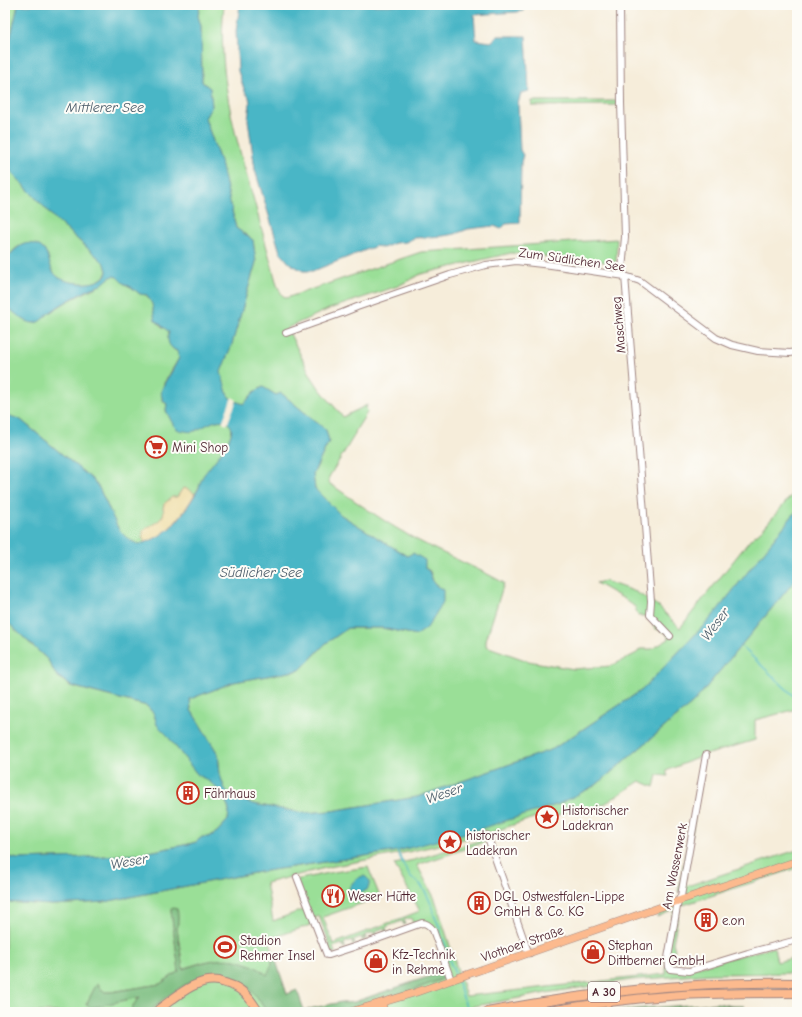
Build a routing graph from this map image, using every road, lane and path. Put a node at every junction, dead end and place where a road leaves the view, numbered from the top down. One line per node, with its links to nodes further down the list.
1 (620, 5): 2 (street, Maschweg)
2 (625, 276): 3 (street, Zum Südlichen See); 4 (street, Zum Südlichen See); 5 (street, Maschweg)
3 (287, 333)
4 (797, 352)
5 (670, 636)
6 (706, 755): 10 (street, Am Wasserwerk)
7 (487, 835): 12 (street)
8 (797, 862): 10 (main road, Vlothoer Straße)
9 (298, 877): 13 (street)
10 (678, 901): 11 (street, Am Wasserwerk); 12 (main road, Vlothoer Straße)
11 (797, 940)
12 (530, 952): 13 (main road, Vlothoer Straße)
13 (451, 980): 15 (main road, Vlothoer Straße)
14 (797, 983): 21 (highway, A 30)
15 (414, 993): 19 (main road, Vlothoer Straße); 20 (main road, Vlothoer Straße)
16 (797, 993): 22 (highway, A 30)
17 (256, 1010): 18 (highway)
18 (156, 1012)
19 (350, 1012)
20 (368, 1012)
21 (487, 1012)
22 (543, 1012)

